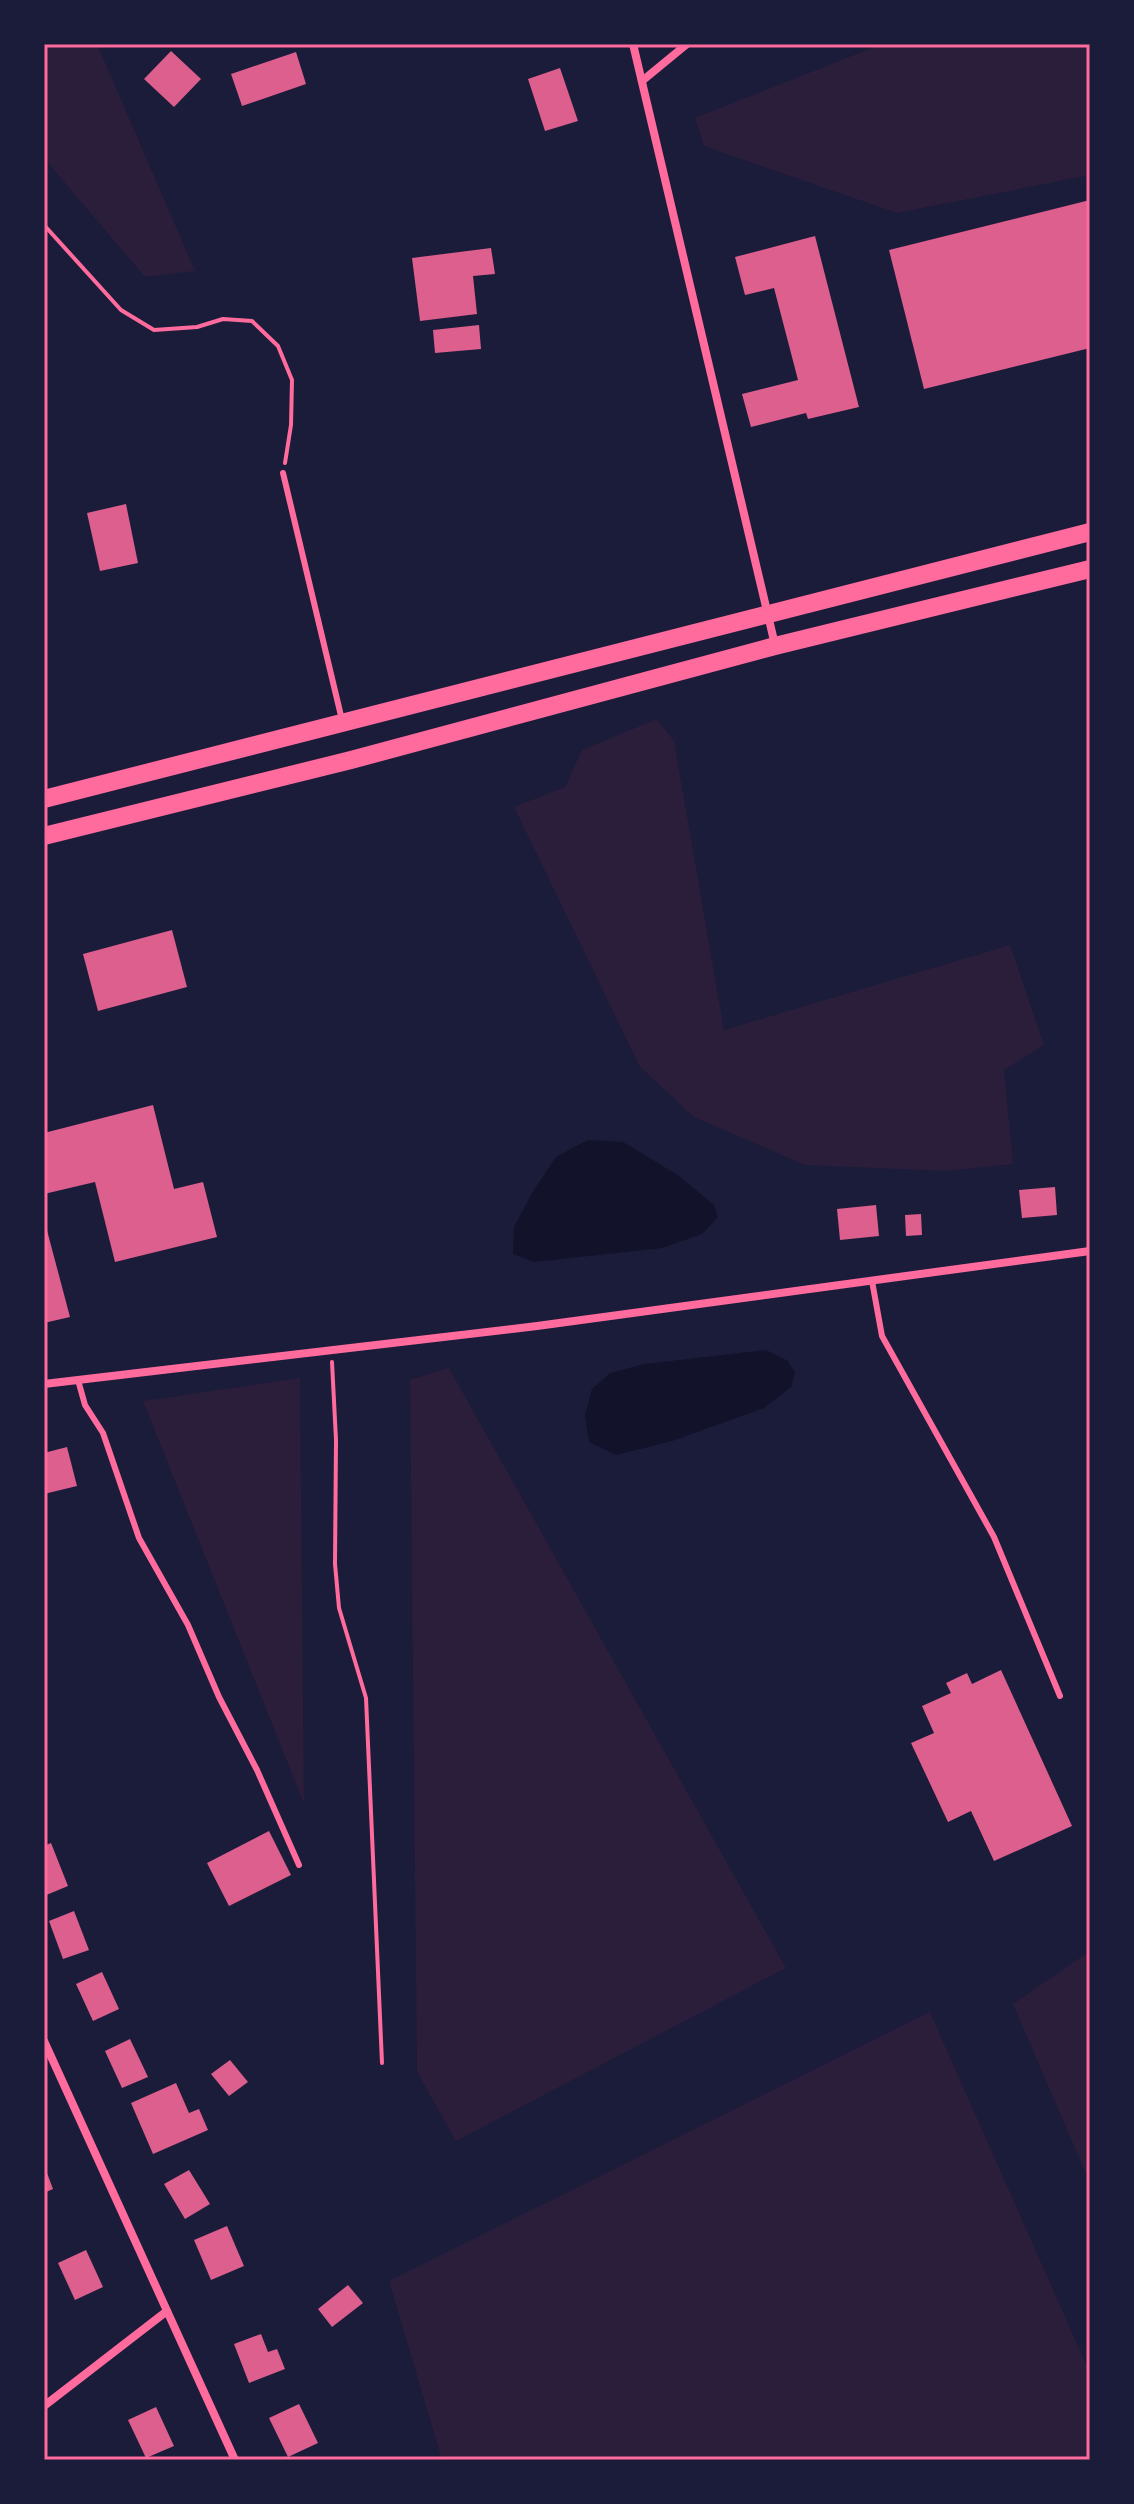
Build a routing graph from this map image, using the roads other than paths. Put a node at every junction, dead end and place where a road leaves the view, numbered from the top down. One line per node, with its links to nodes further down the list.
1 (633, 44): 3 (street)
2 (687, 44): 3 (street)
3 (642, 81): 10 (street)
4 (283, 473): 13 (lane)
5 (1090, 532): 6 (main road)
6 (1026, 548): 8 (main road); 9 (main road)
7 (1090, 569): 8 (main road)
8 (1033, 583): 11 (main road)
9 (866, 588): 10 (main road); 11 (main road)
10 (766, 613): 12 (street); 13 (main road)
11 (874, 622): 12 (main road)
12 (775, 646): 15 (main road)
13 (343, 723): 14 (main road)
14 (44, 799)
15 (44, 836)
16 (1090, 1251): 17 (street)
17 (872, 1281): 18 (street); 20 (lane)
18 (78, 1380): 19 (street); 21 (lane)
19 (44, 1384)
20 (1060, 1696)
21 (299, 1865)
22 (44, 2041): 23 (street)
23 (167, 2311): 24 (street); 25 (street)
24 (44, 2406)
25 (235, 2460)

